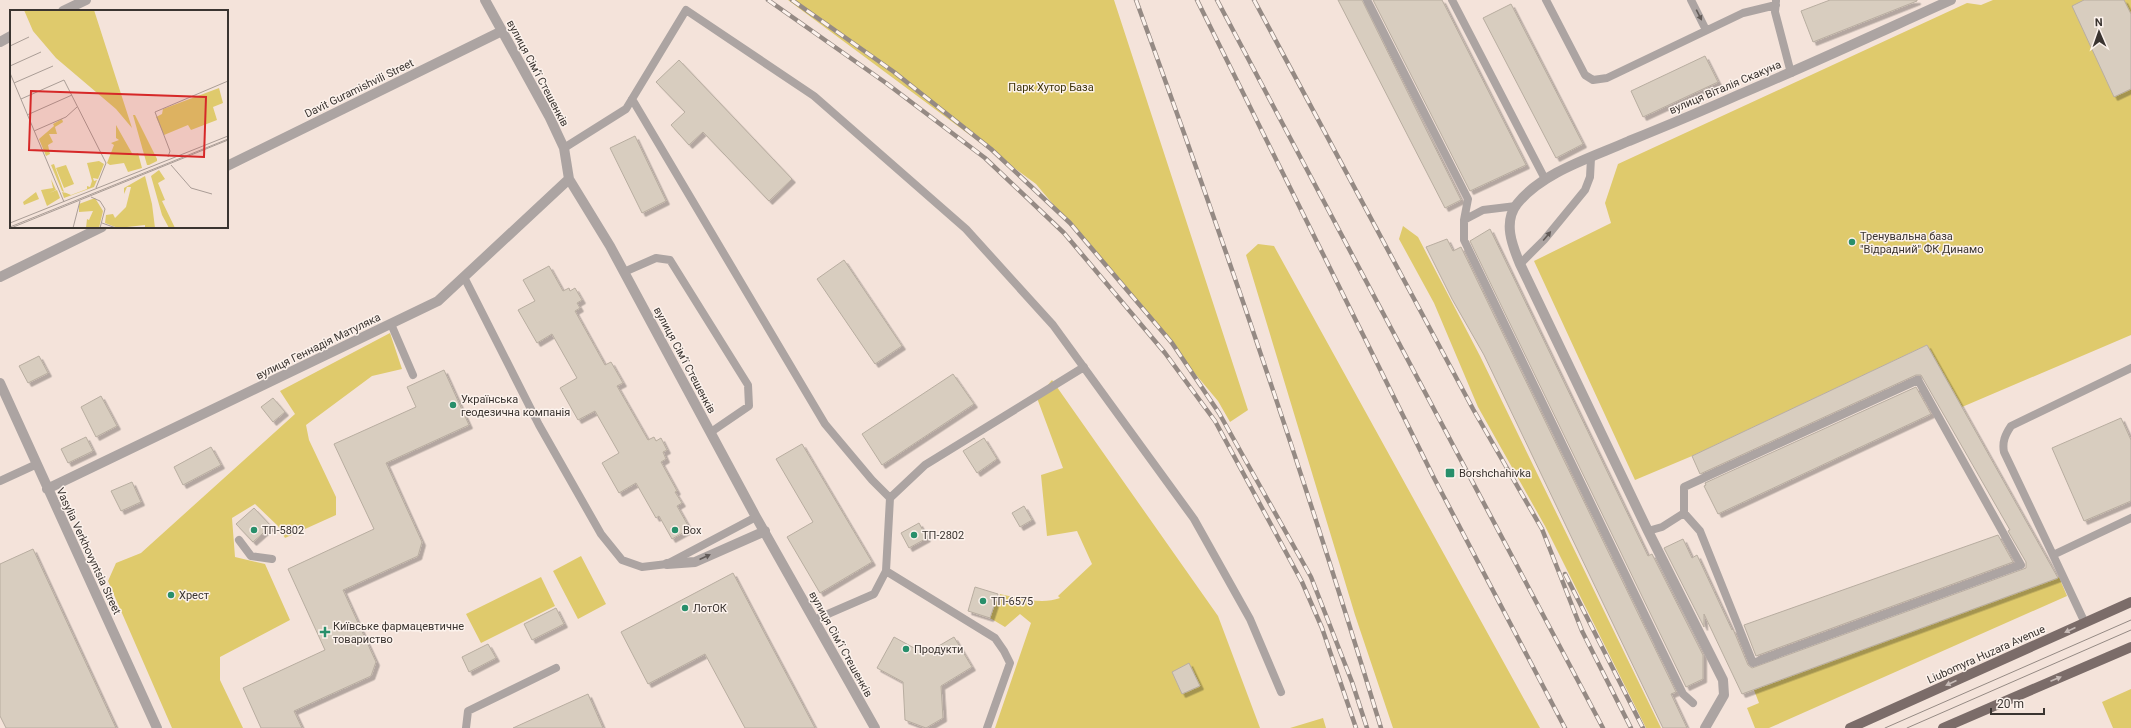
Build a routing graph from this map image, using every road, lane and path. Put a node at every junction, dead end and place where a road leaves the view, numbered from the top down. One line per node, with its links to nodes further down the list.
1 (86, 0): 9 (street)
2 (485, 0): 11 (street, вулиця Сімʼї Стешенків)
3 (1367, 0): 22 (lane)
4 (1452, 0): 20 (lane)
5 (1546, 0): 10 (lane)
6 (1691, 0): 10 (lane, one-way to 10)
7 (1951, 0): 14 (street, вулиця Віталія Скакуна)
8 (1776, 2): 10 (lane); 14 (lane)
9 (65, 10)
10 (1706, 30)
11 (502, 31): 16 (street, вулиця Сімʼї Стешенків); 18 (street, Davit Guramishvili Street)
12 (10, 37): 13 (street)
13 (0, 42)
14 (1791, 73): 17 (street, вулиця Віталія Скакуна)
15 (632, 98): 16 (lane); 29 (lane); 37 (lane)
16 (564, 148): 19 (street, вулиця Сімʼї Стешенків)
17 (1591, 158): 20 (street, вулиця Віталія Скакуна); 24 (lane, one-way to 17)
18 (228, 166)
19 (569, 179): 25 (street, вулиця Сімʼї Стешенків); 27 (street, вулиця Геннадія Матуляка)
20 (1545, 179): 21 (street, вулиця Віталія Скакуна)
21 (1516, 206): 22 (lane); 24 (street)
22 (1464, 220): 54 (lane)
23 (100, 228): 26 (street)
24 (1520, 264): 42 (street)
25 (624, 272): 33 (street, вулиця Сімʼї Стешенків); 33 (lane)
26 (0, 277)
27 (464, 277): 28 (street, вулиця Геннадія Матуляка); 46 (lane)
28 (391, 324): 31 (lane); 36 (street, вулиця Геннадія Матуляка)
29 (1084, 367): 37 (lane); 53 (lane)
30 (2131, 368): 44 (lane)
31 (413, 375)
32 (0, 383): 34 (street, Vasylia Verkhovyntsia Street)
33 (711, 432): 39 (street, вулиця Сімʼї Стешенків)
34 (36, 464): 35 (lane); 36 (street, Vasylia Verkhovyntsia Street)
35 (0, 482)
36 (47, 489): 55 (street, Vasylia Verkhovyntsia Street)
37 (890, 498): 47 (lane)
38 (1684, 514): 38 (lane); 42 (lane)
39 (756, 517): 41 (street, вулиця Сімʼї Стешенків); 46 (lane)
40 (2131, 518): 44 (lane)
41 (765, 531): 46 (street, one-way to 41); 49 (street, вулиця Сімʼї Стешенків)
42 (1648, 531): 59 (street)
43 (239, 540): 45 (lane)
44 (2053, 555): 50 (lane)
45 (272, 559)
46 (667, 564)
47 (886, 571): 49 (lane); 58 (lane)
48 (2131, 602): 50 (main road, Liubomyra Huzara Avenue)
49 (814, 620): 57 (street, вулиця Сімʼї Стешенків)
50 (2085, 623): 60 (main road, Liubomyra Huzara Avenue, one-way to 60)
51 (2131, 647): 61 (main road, one-way to 51)
52 (556, 668): 56 (lane)
53 (1281, 692)
54 (1693, 703)
55 (157, 728)
56 (466, 728)
57 (875, 728)
58 (987, 728)
59 (1705, 728)
60 (1850, 728)
61 (1943, 728)

